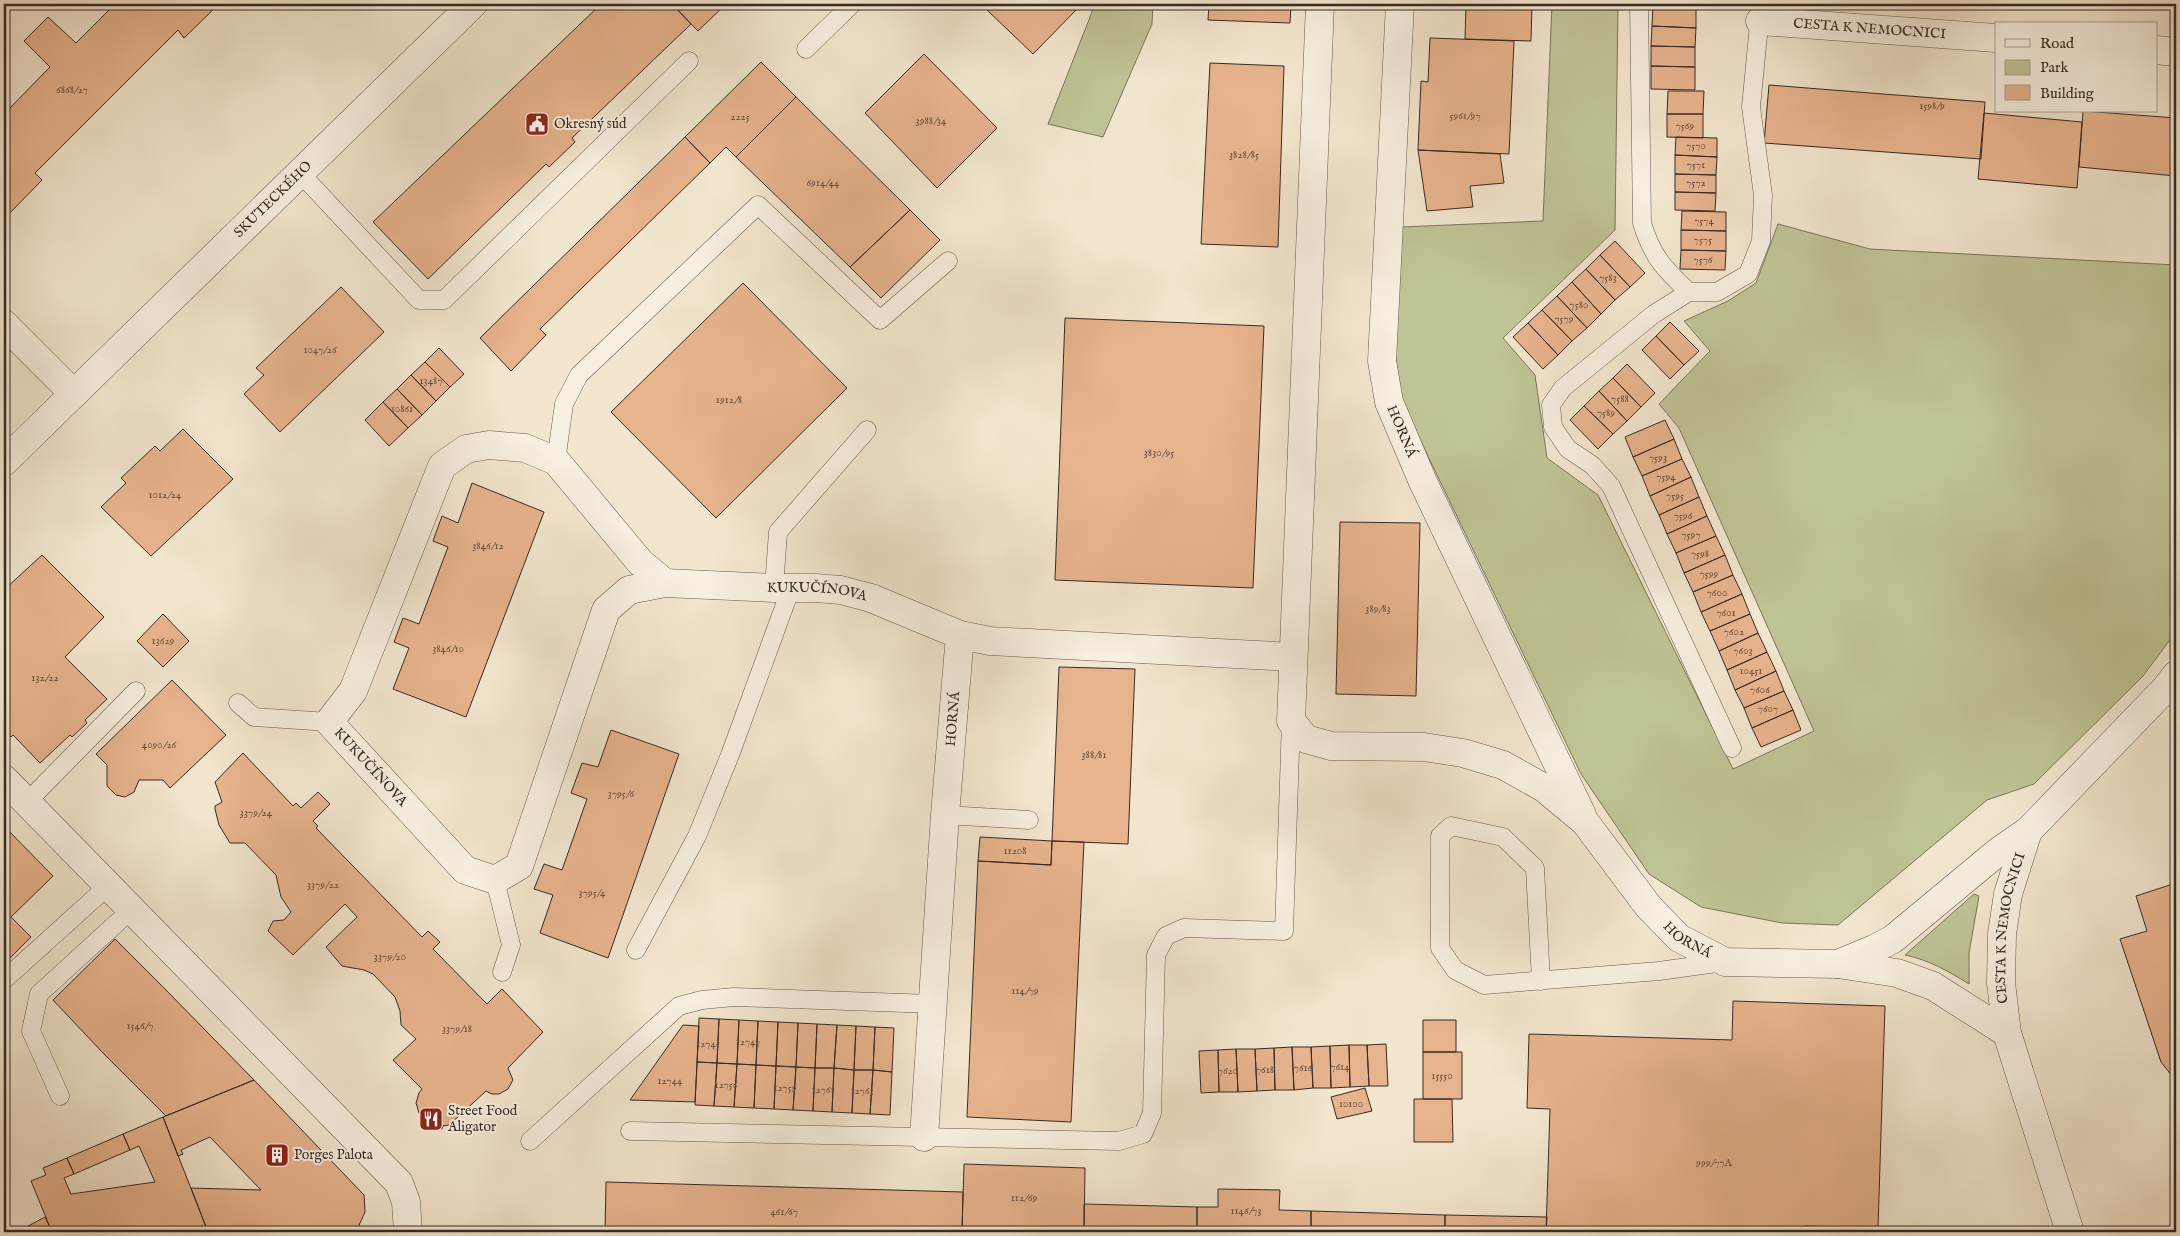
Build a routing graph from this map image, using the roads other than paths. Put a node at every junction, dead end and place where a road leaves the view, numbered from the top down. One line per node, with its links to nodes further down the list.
1 (473, 4): 12 (street, SKUTECKÉHO)
2 (852, 4): 8 (lane)
3 (1320, 4): 23 (street)
4 (1400, 4): 34 (street, HORNÁ)
5 (1639, 4): 14 (lane)
6 (1761, 12): 7 (street, CESTA K NEMOCNICI); 14 (lane)
7 (1995, 38)
8 (806, 49)
9 (2158, 50): 10 (street)
10 (2176, 52)
11 (689, 61): 12 (lane)
12 (300, 173): 16 (street, SKUTECKÉHO)
13 (948, 261): 18 (lane)
14 (1689, 292): 29 (lane)
15 (4, 324): 16 (street)
16 (74, 394): 19 (street, SKUTECKÉHO)
17 (867, 430): 21 (lane)
18 (556, 461): 20 (street, KUKUČÍNOVA); 28 (street, KUKUČÍNOVA)
19 (4, 462)
20 (665, 583): 21 (street, KUKUČÍNOVA); 36 (street, KUKUČÍNOVA)
21 (783, 588): 22 (street, KUKUČÍNOVA); 39 (lane)
22 (960, 634): 23 (street); 32 (street, HORNÁ)
23 (1293, 657): 27 (street)
24 (2176, 675): 35 (street, CESTA K NEMOCNICI)
25 (136, 691): 31 (lane)
26 (238, 703): 28 (lane)
27 (1291, 721): 34 (street, HORNÁ); 49 (lane)
28 (330, 722): 36 (street, KUKUČÍNOVA)
29 (1732, 748)
30 (4, 779): 31 (street)
31 (27, 802): 37 (street)
32 (945, 815): 33 (lane); 45 (street, HORNÁ)
33 (1029, 820)
34 (1585, 822): 40 (street, HORNÁ)
35 (2028, 831): 41 (street, HORNÁ); 46 (street, CESTA K NEMOCNICI)
36 (495, 880): 42 (lane)
37 (108, 886): 38 (street); 43 (lane)
38 (131, 910): 47 (lane); 51 (street)
39 (636, 950)
40 (1725, 962): 41 (street, HORNÁ); 44 (lane)
41 (1838, 964): 46 (street, HORNÁ)
42 (502, 972)
43 (4, 980)
44 (1541, 981): 44 (lane)
45 (932, 1004): 49 (street, HORNÁ); 50 (lane)
46 (2007, 1033): 52 (street, CESTA K NEMOCNICI)
47 (60, 1096)
48 (630, 1131): 49 (lane)
49 (924, 1137)
50 (530, 1141)
51 (408, 1232)
52 (2070, 1232)

